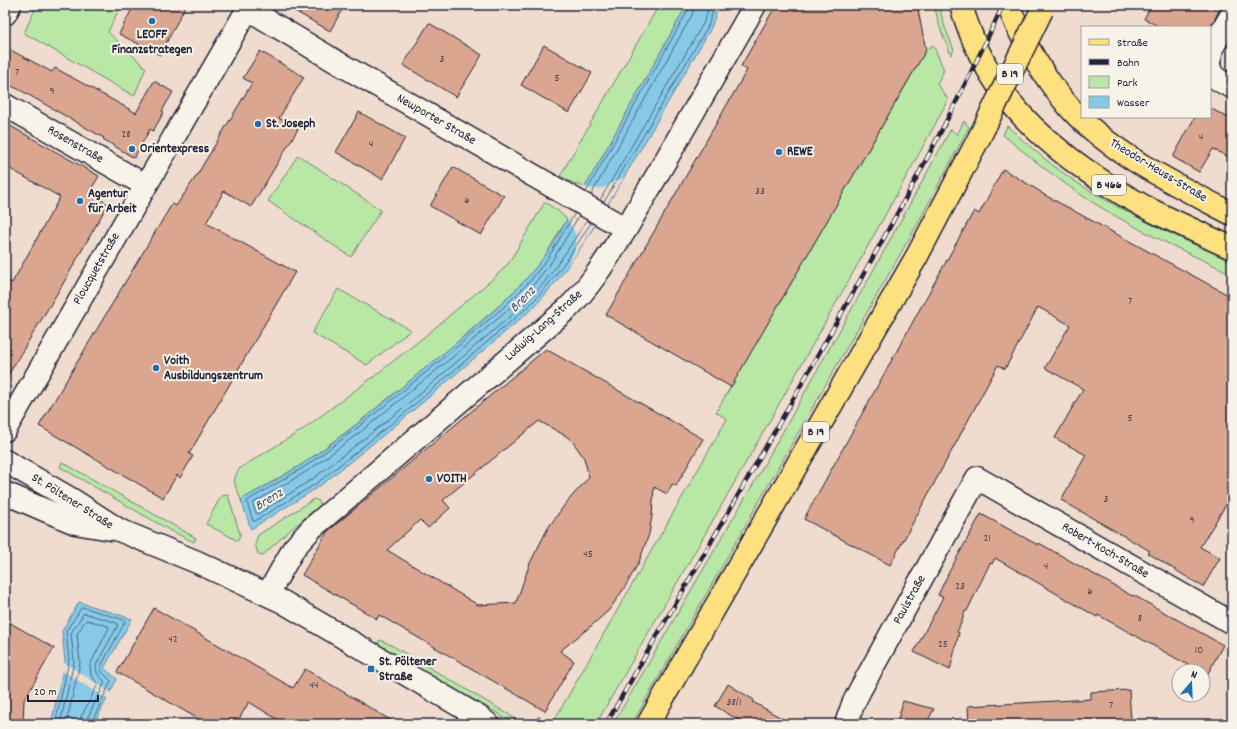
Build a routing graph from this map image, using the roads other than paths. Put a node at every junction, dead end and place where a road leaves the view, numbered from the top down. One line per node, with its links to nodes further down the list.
1 (10, 5): 7 (street)
2 (754, 5): 15 (street, Ludwig-Lang-Straße)
3 (961, 5): 16 (main road, B 466)
4 (1008, 5): 14 (main road, Theodor-Heuss-Straße / B 466)
5 (249, 7): 13 (street, Ploucquetstraße); 15 (street, Newporter Straße)
6 (1043, 8): 25 (main road, B 19, bridge)
7 (5, 14)
8 (1232, 14): 9 (street)
9 (1211, 53)
10 (1211, 73): 11 (street)
11 (1230, 86)
12 (5, 105): 13 (street, Rosenstraße)
13 (145, 185): 17 (street, Ploucquetstraße)
14 (1232, 214)
15 (626, 229): 22 (street, Ludwig-Lang-Straße)
16 (1232, 248)
17 (5, 430)
18 (5, 461): 21 (street, St. Pöltener Straße)
19 (977, 478): 23 (street, Robert-Koch-Straße); 26 (street, Paulstraße)
20 (5, 493): 21 (street, St. Pöltener Straße)
21 (118, 530): 22 (street, St. Pöltener Straße)
22 (268, 594): 24 (street, St. Pöltener Straße)
23 (1232, 623)
24 (488, 724)
25 (648, 724)
26 (846, 724)

